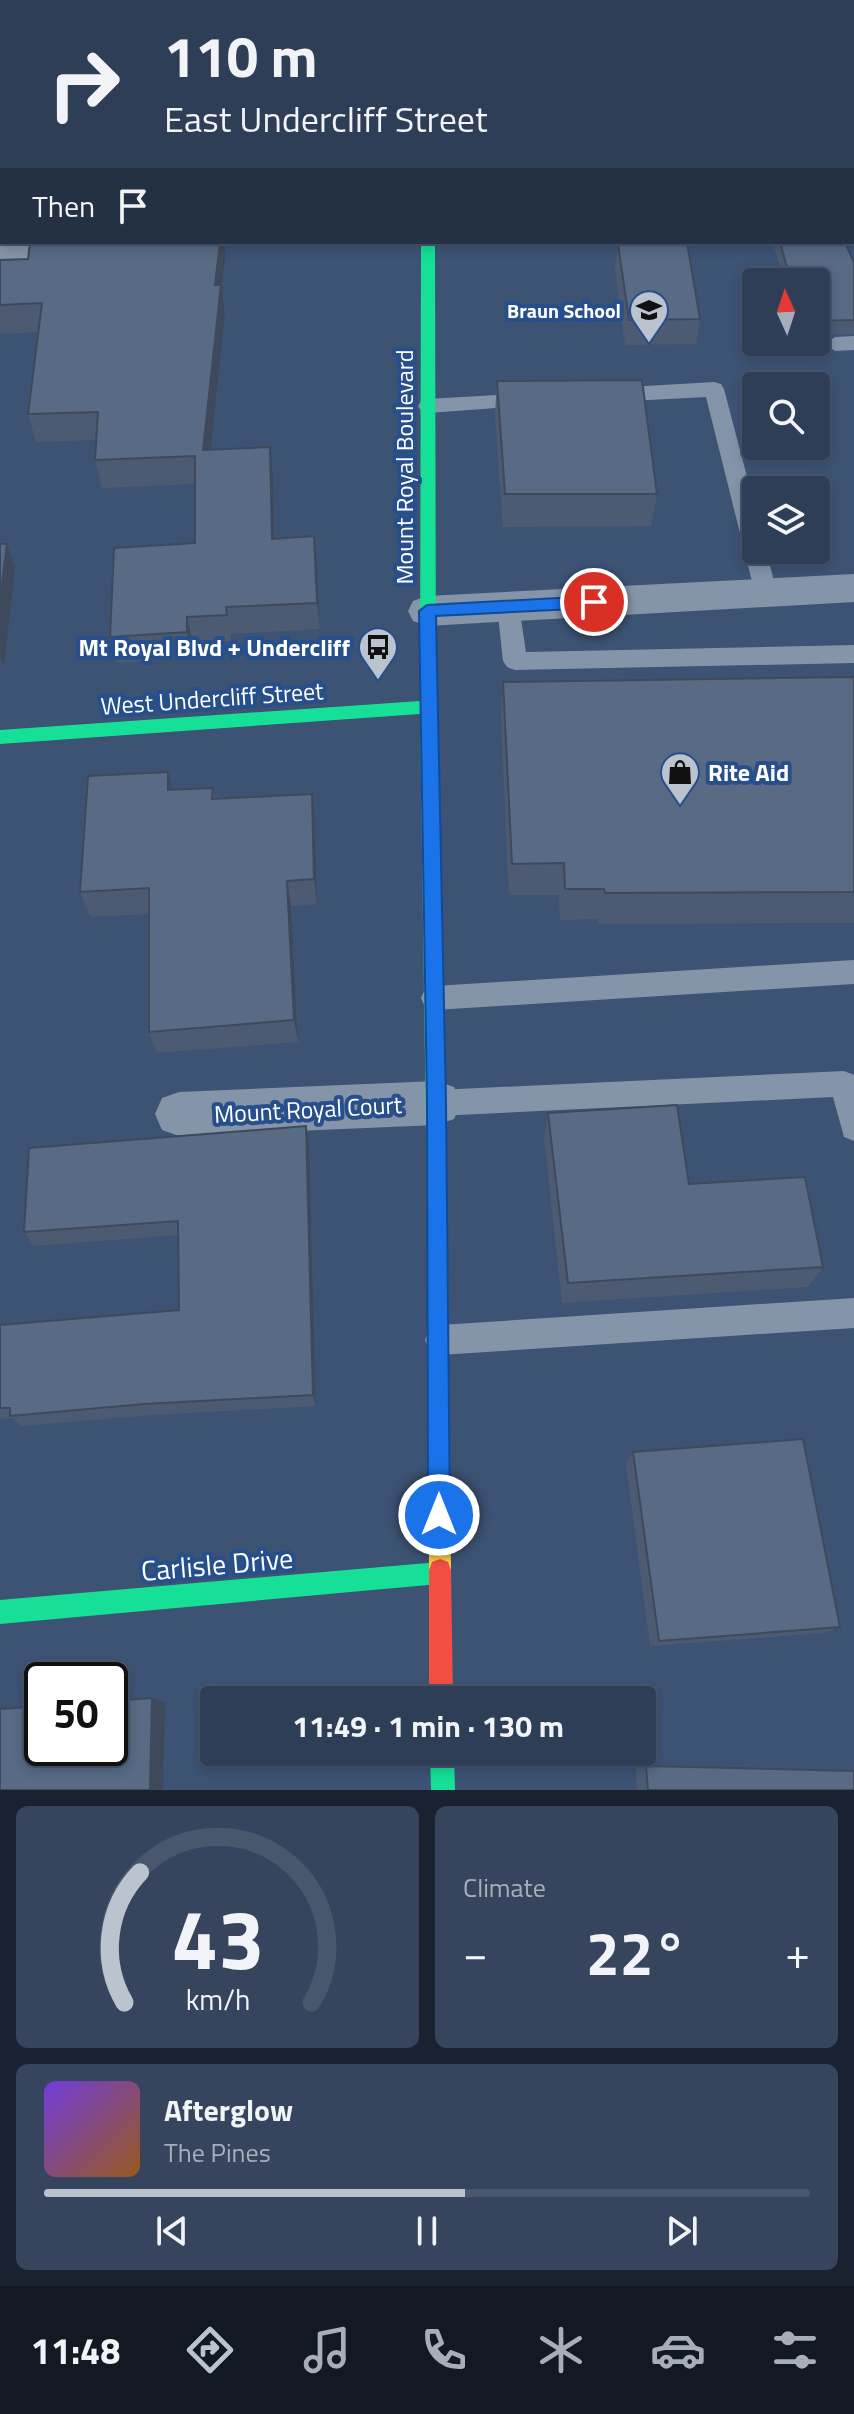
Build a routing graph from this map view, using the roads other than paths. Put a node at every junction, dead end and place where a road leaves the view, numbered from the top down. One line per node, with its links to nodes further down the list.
1 (428, 244): 6 (main road, Mount Royal Boulevard)
2 (124, 247): 3 (street)
3 (0, 253)
4 (587, 397): 8 (lane)
5 (555, 399): 6 (lane)
6 (428, 406): 10 (main road, Mount Royal Boulevard)
7 (854, 588): 8 (street)
8 (766, 593): 9 (street)
9 (508, 606): 10 (street); 11 (lane)
10 (427, 611): 12 (main road, Mount Royal Boulevard)
11 (854, 654)
12 (428, 707): 13 (main road, West Undercliff Street); 15 (main road, Mount Royal Boulevard)
13 (0, 737)
14 (854, 972): 15 (lane)
15 (435, 998): 16 (main road, Mount Royal Boulevard)
16 (437, 1103): 17 (street, Mount Royal Court); 18 (lane); 20 (main road, Mount Royal Boulevard)
17 (179, 1114)
18 (854, 1128)
19 (854, 1313): 20 (lane)
20 (440, 1340): 21 (main road, Mount Royal Boulevard)
21 (439, 1573): 22 (main road, Carlisle Drive); 23 (main road, Mount Royal Boulevard)
22 (0, 1612)
23 (441, 1686)
24 (442, 1766): 25 (main road)
25 (443, 1790)

